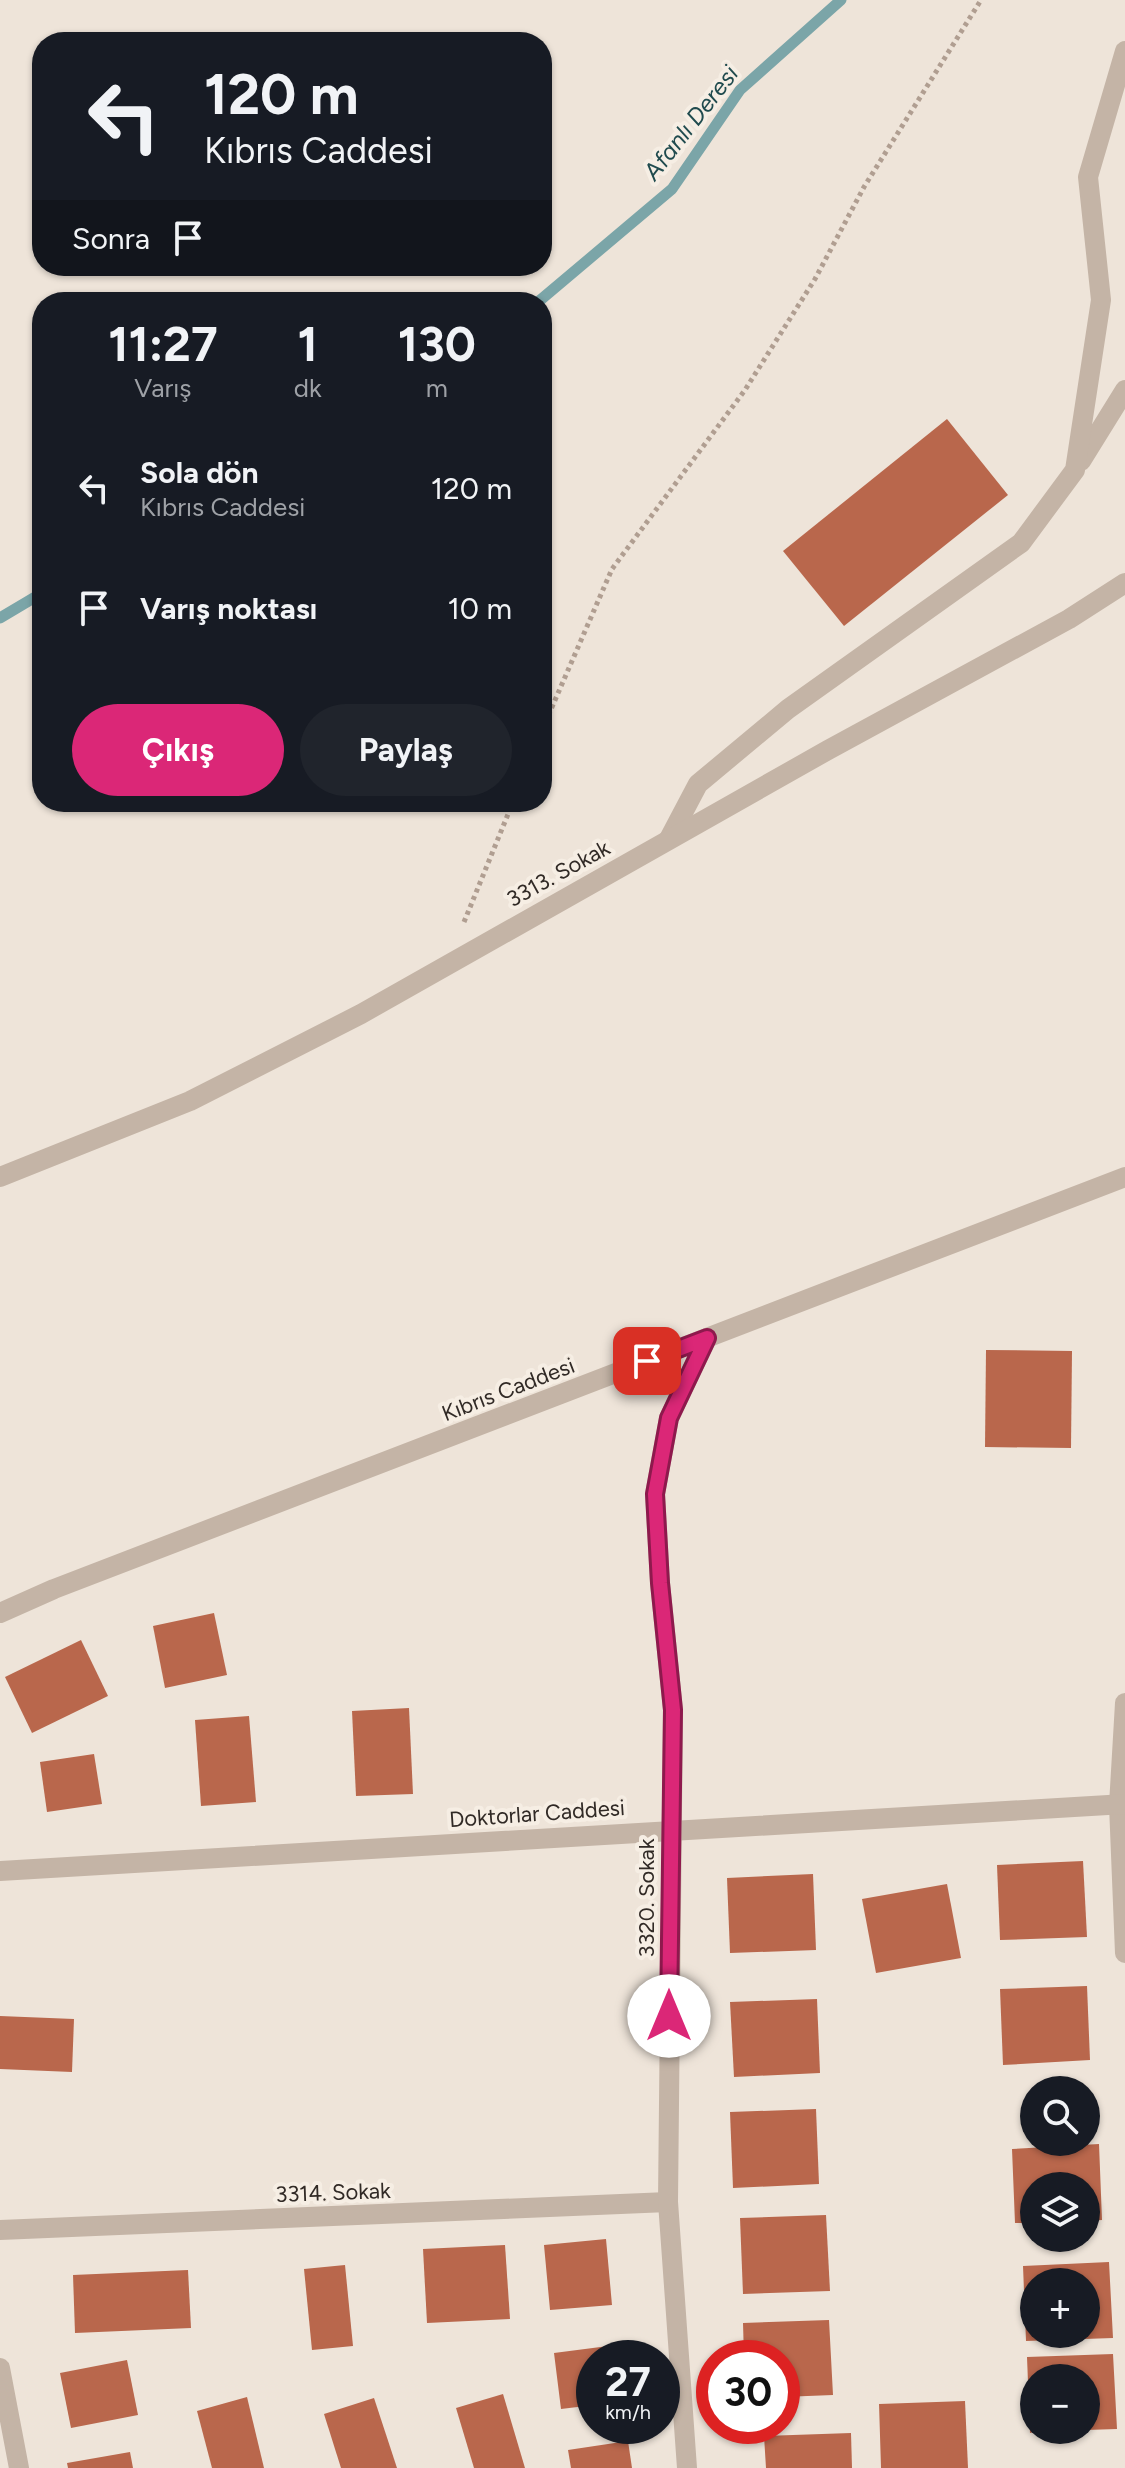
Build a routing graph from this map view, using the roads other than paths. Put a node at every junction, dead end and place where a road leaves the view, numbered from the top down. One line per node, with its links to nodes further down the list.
1 (1125, 51): 3 (street)
2 (1125, 390): 3 (street)
3 (1075, 470): 5 (street)
4 (1125, 583): 5 (street, 3313. Sokak)
5 (669, 839): 6 (street, 3313. Sokak)
6 (0, 1177)
7 (1125, 1177): 8 (street, Kıbrıs Caddesi)
8 (707, 1338): 9 (street, Kıbrıs Caddesi); 12 (street, 3320. Sokak)
9 (0, 1613)
10 (1125, 1703): 11 (street)
11 (1122, 1805): 12 (street, Doktorlar Caddesi); 14 (street)
12 (670, 1829): 13 (street, Doktorlar Caddesi); 15 (street, 3320. Sokak)
13 (0, 1871)
14 (1125, 1953)
15 (668, 2202): 16 (street, 3314. Sokak); 19 (street, 3320. Sokak)
16 (0, 2230)
17 (0, 2368): 18 (street)
18 (19, 2468)
19 (687, 2468)

